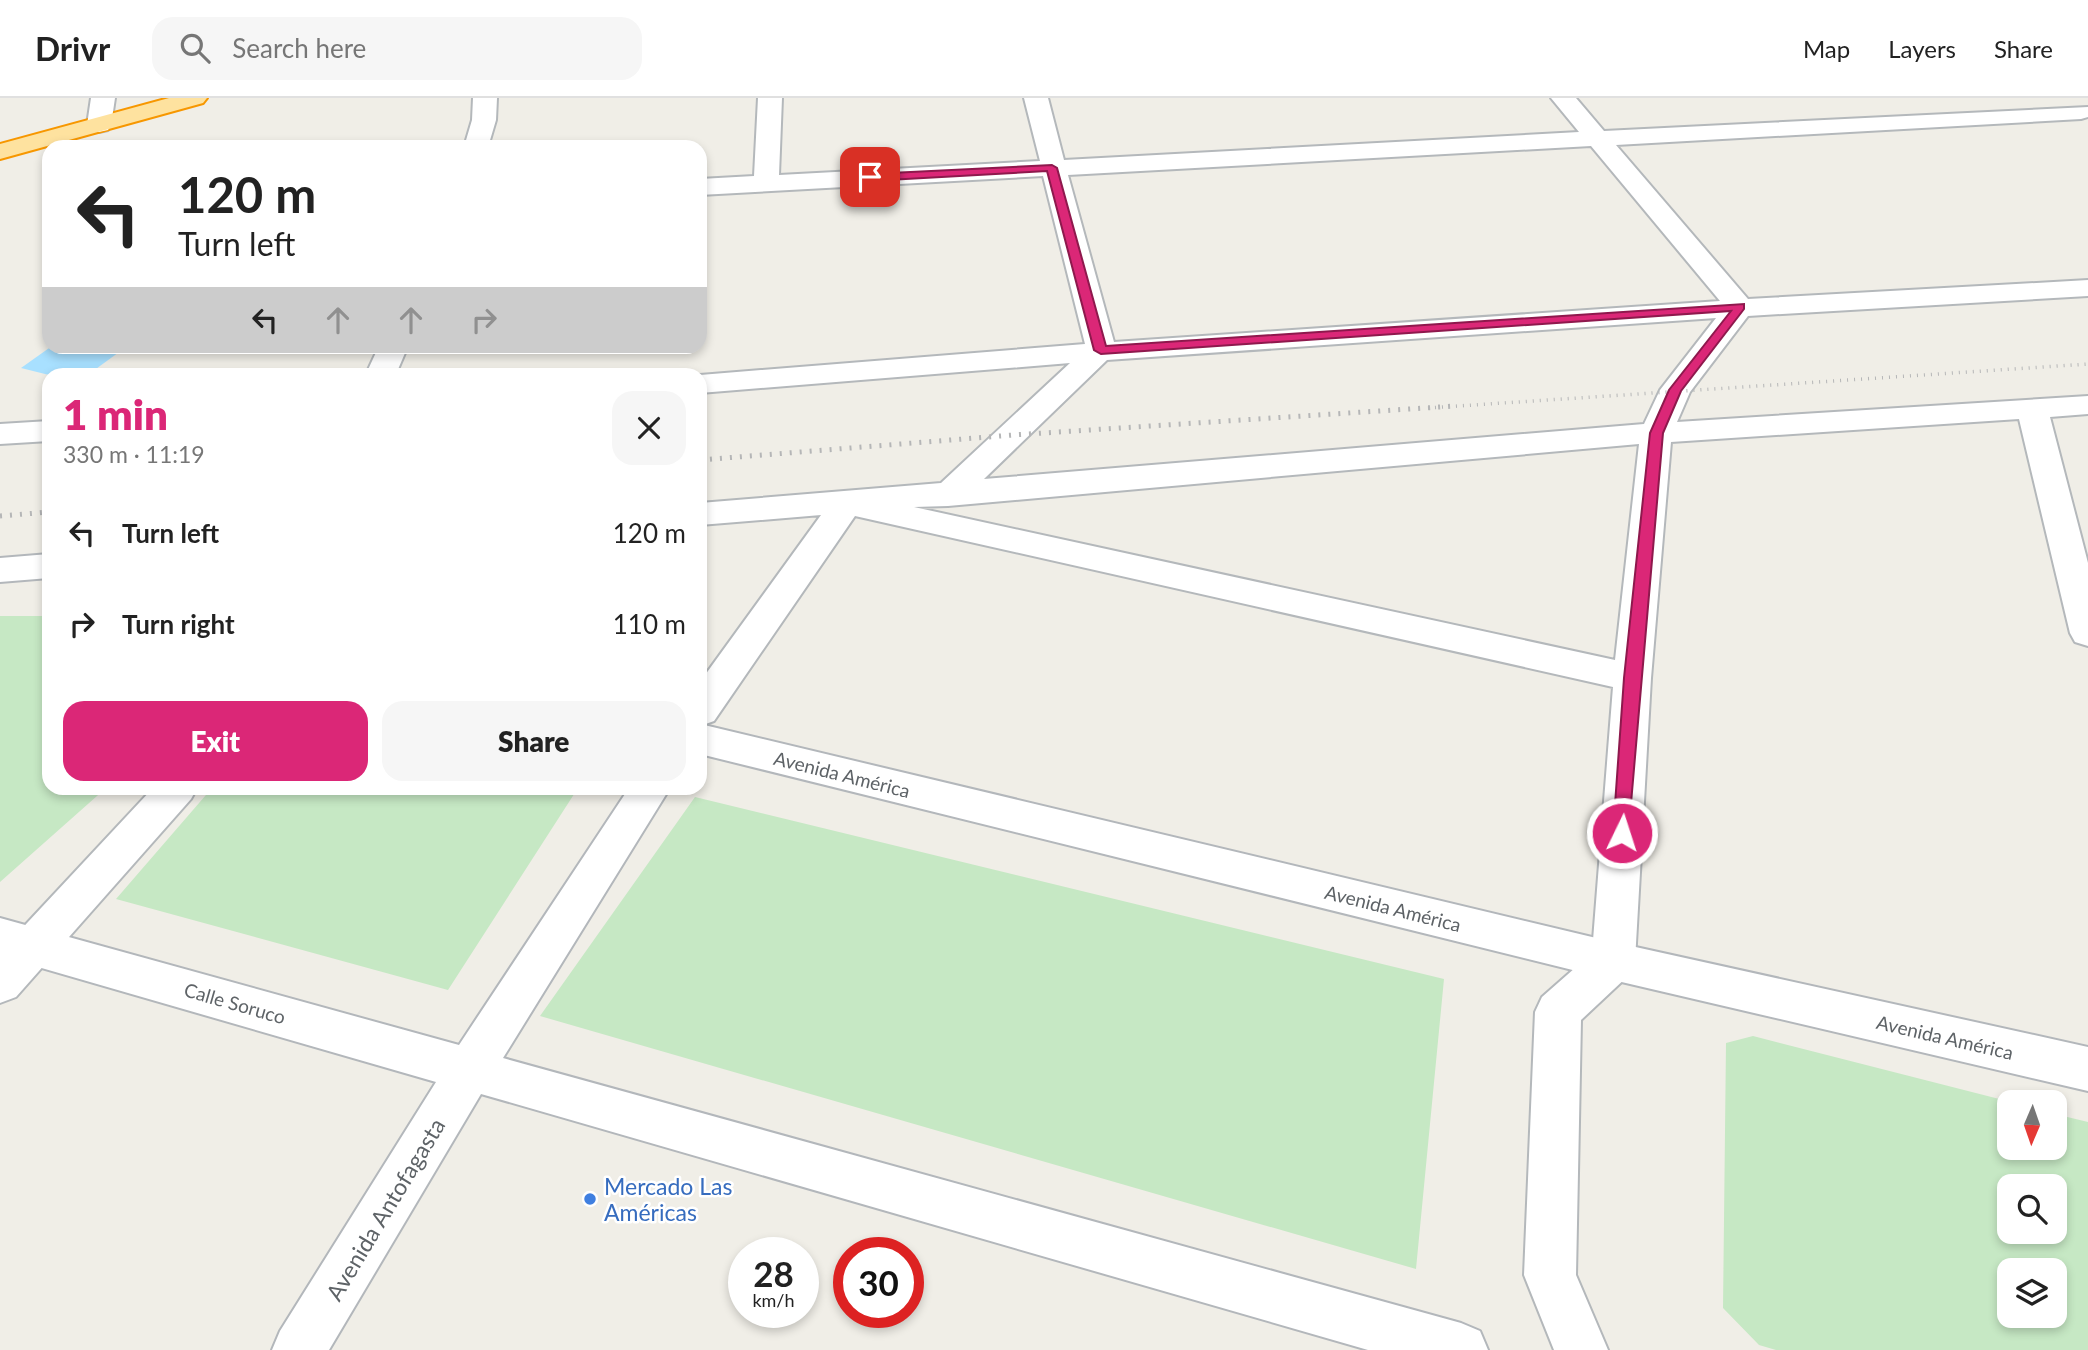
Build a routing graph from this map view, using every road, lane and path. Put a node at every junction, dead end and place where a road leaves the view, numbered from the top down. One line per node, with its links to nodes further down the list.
1 (103, 98): 8 (street)
2 (195, 98): 8 (highway)
3 (485, 98): 11 (street)
4 (770, 98): 15 (street)
5 (1035, 98): 14 (street)
6 (1563, 98): 9 (street)
7 (2078, 109): 9 (street)
8 (99, 125): 10 (highway)
9 (1598, 139): 14 (street); 18 (street)
10 (44, 140)
11 (477, 140)
12 (42, 141): 13 (highway)
13 (0, 152)
14 (1052, 168): 15 (street); 19 (street)
15 (766, 183): 16 (street)
16 (707, 187)
17 (2088, 288): 18 (street)
18 (1740, 307): 19 (street); 24 (street)
19 (1101, 350): 20 (street); 26 (street)
20 (707, 383)
21 (2088, 405): 22 (street)
22 (2032, 408): 24 (street); 31 (street)
23 (42, 431): 25 (street)
24 (1656, 433): 26 (street); 32 (street)
25 (0, 434)
26 (948, 495): 27 (street)
27 (847, 503): 28 (street); 32 (street); 33 (street)
28 (707, 513)
29 (42, 567): 30 (street)
30 (0, 570)
31 (2088, 633)
32 (1632, 678): 38 (street)
33 (707, 701)
34 (707, 741): 38 (street, Avenida América)
35 (170, 795): 37 (street)
36 (646, 795): 40 (street, Avenida Antofagasta)
37 (17, 941): 39 (street); 40 (street, Calle Soruco)
38 (1613, 961): 41 (street, Avenida América); 44 (street)
39 (0, 983)
40 (470, 1069): 42 (street, Avenida Antofagasta); 43 (street)
41 (2088, 1069)
42 (299, 1350)
43 (1461, 1350)
44 (1581, 1350)

